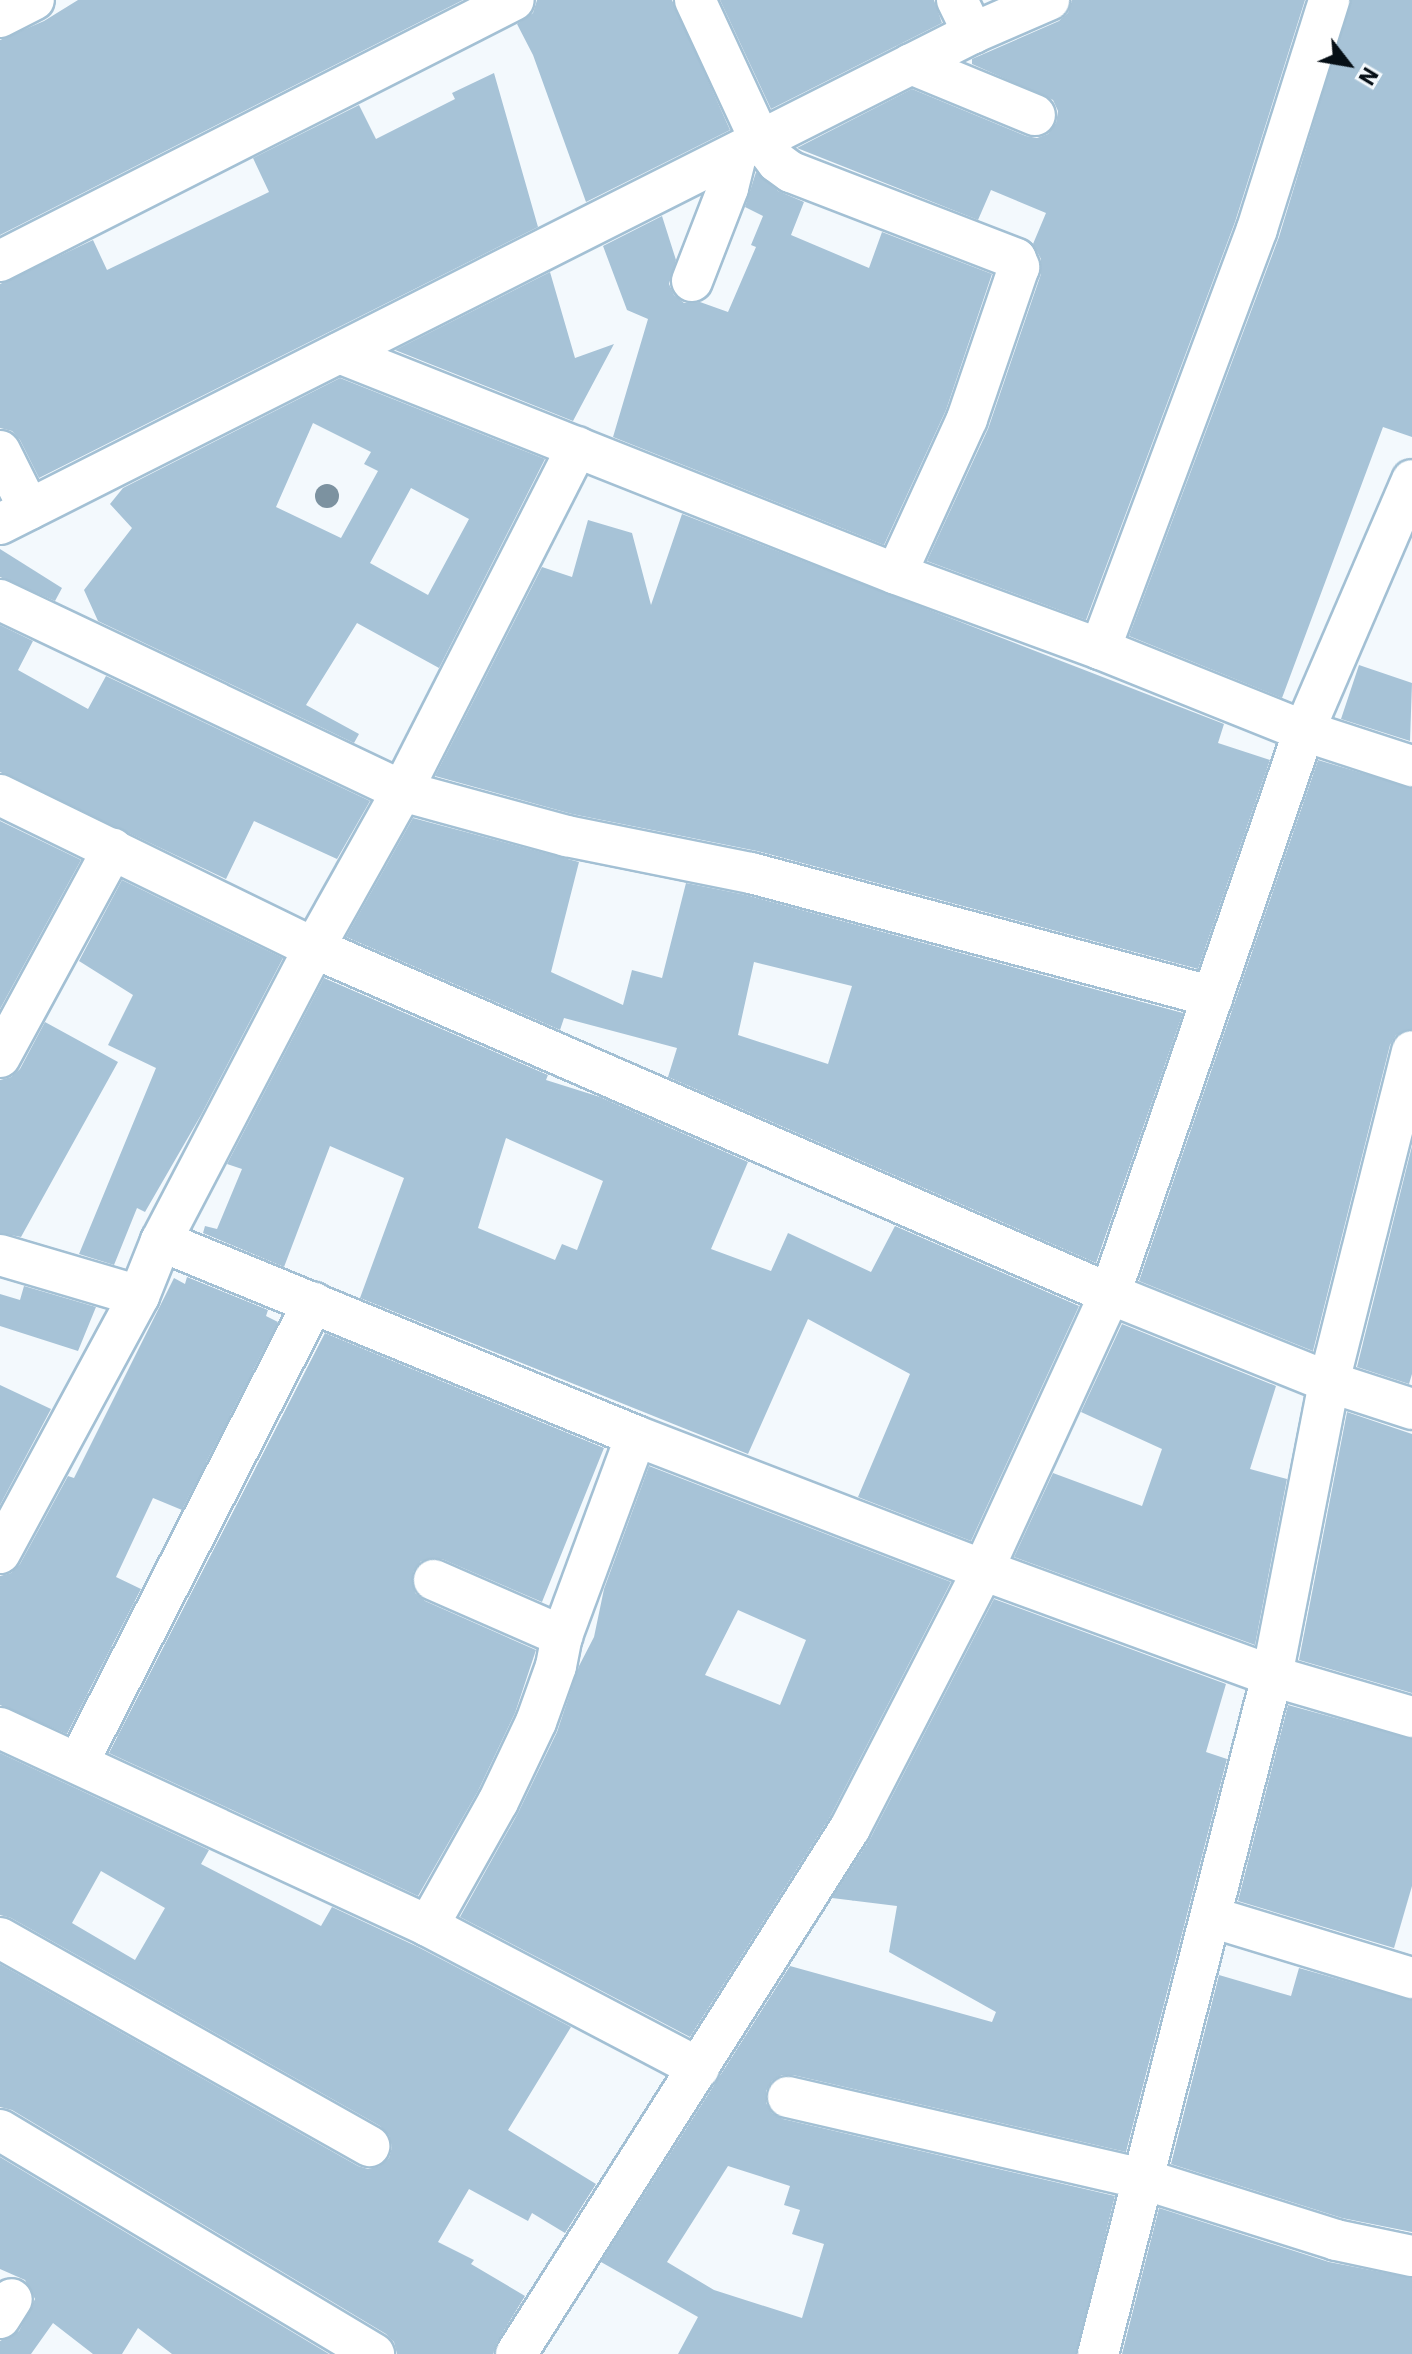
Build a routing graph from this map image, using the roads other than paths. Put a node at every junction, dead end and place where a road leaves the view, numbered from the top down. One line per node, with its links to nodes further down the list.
1 (34, 0): 7 (street)
2 (514, 0): 11 (street)
3 (695, 0): 10 (street)
4 (1049, 0): 6 (street)
5 (1329, 0): 20 (street)
6 (965, 16): 8 (street)
7 (0, 17)
8 (911, 64): 9 (street); 10 (street)
9 (1035, 115)
10 (749, 147): 12 (street); 13 (street); 18 (street)
11 (0, 261)
12 (692, 281)
13 (339, 353): 14 (street); 17 (street)
14 (577, 447): 18 (street); 23 (street)
15 (0, 451): 17 (street)
16 (1412, 480): 21 (street)
17 (14, 517)
18 (896, 574): 20 (street)
19 (0, 600): 23 (street)
20 (1100, 649): 21 (street)
21 (1304, 731): 22 (street); 27 (street)
22 (1412, 766)
23 (402, 791): 26 (street); 27 (street)
24 (0, 795): 25 (street)
25 (113, 849): 26 (street); 28 (street)
26 (314, 948): 30 (street); 32 (street)
27 (1213, 997): 32 (street)
28 (5, 1037)
29 (1412, 1051): 35 (street)
30 (161, 1241): 33 (street); 34 (street)
31 (0, 1255): 33 (street)
32 (1110, 1294): 35 (street); 39 (street)
33 (139, 1296): 38 (street)
34 (313, 1303): 37 (street); 45 (street)
35 (1329, 1382): 36 (street); 42 (street)
36 (1412, 1409)
37 (636, 1436): 39 (street); 41 (street)
38 (0, 1553)
39 (983, 1570): 42 (street); 50 (street)
40 (434, 1580): 41 (street)
41 (562, 1636): 47 (street)
42 (1272, 1676): 43 (street); 46 (street)
43 (1412, 1717)
44 (0, 1728): 45 (street)
45 (78, 1763): 47 (street)
46 (1211, 1917): 49 (street); 54 (street)
47 (428, 1926): 50 (street)
48 (0, 1938): 53 (street)
49 (1412, 1978)
50 (699, 2068): 57 (street)
51 (788, 2097): 54 (street)
52 (0, 2130): 56 (street)
53 (369, 2146)
54 (1143, 2179): 55 (street); 58 (street)
55 (1412, 2256)
56 (374, 2354)
57 (516, 2354)
58 (1098, 2354)

